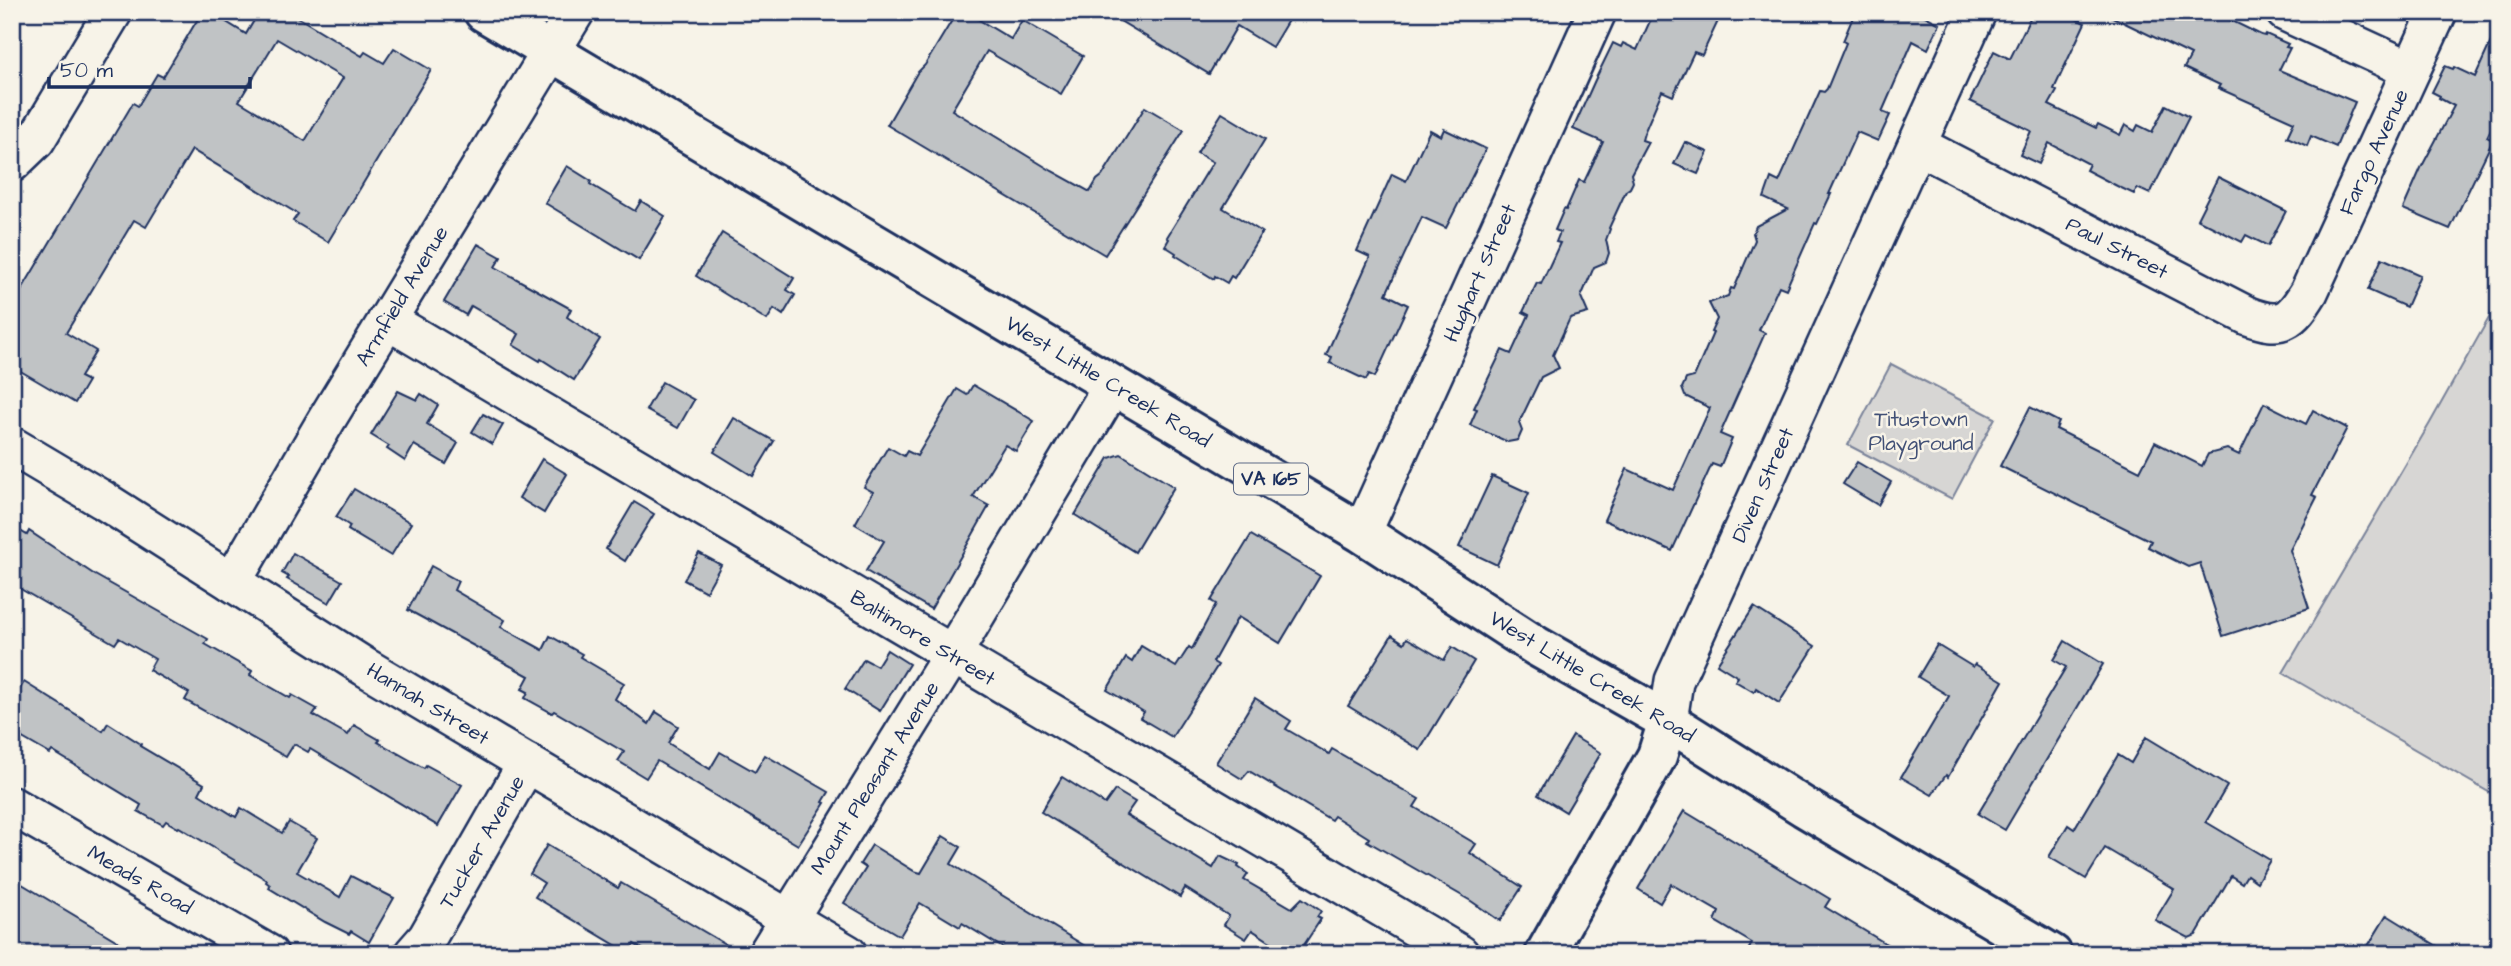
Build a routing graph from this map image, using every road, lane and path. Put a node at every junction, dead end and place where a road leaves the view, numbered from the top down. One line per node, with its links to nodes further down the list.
1 (113, 12): 11 (street)
2 (484, 12): 8 (main road, West Little Creek Road / VA 165)
3 (575, 12): 8 (street, Armfield Avenue)
4 (1597, 12): 16 (street, Hughart Street)
5 (1978, 12): 10 (street, Diven Street)
6 (2285, 12): 9 (street)
7 (2438, 12): 9 (street, Fargo Avenue)
8 (551, 52): 13 (street, Armfield Avenue); 14 (main road, West Little Creek Road / VA 165)
9 (2412, 70): 12 (street, Fargo Avenue)
10 (1917, 145): 12 (street, Paul Street); 19 (street, Diven Street)
11 (12, 163)
12 (2309, 292)
13 (387, 320): 17 (street, Armfield Avenue); 18 (street, Baltimore Street)
14 (1114, 386): 16 (main road, West Little Creek Road / VA 165); 18 (street, Mount Pleasant Avenue)
15 (12, 446): 17 (street, Hannah Street)
16 (1362, 533): 19 (main road, West Little Creek Road / VA 165)
17 (232, 582): 20 (street, Hannah Street)
18 (952, 655): 22 (street, Mount Pleasant Avenue); 27 (street, Baltimore Street)
19 (1668, 721): 28 (main road, Diven Street); 29 (main road, West Little Creek Road / VA 165)
20 (527, 763): 22 (street, Hannah Street); 24 (street, Tucker Avenue)
21 (12, 806): 23 (street, Meads Road)
22 (788, 918): 25 (street, Mount Pleasant Avenue); 26 (street, Hannah Street)
23 (269, 954)
24 (413, 954)
25 (767, 954)
26 (848, 954)
27 (1460, 954)
28 (1545, 954)
29 (2052, 954)

